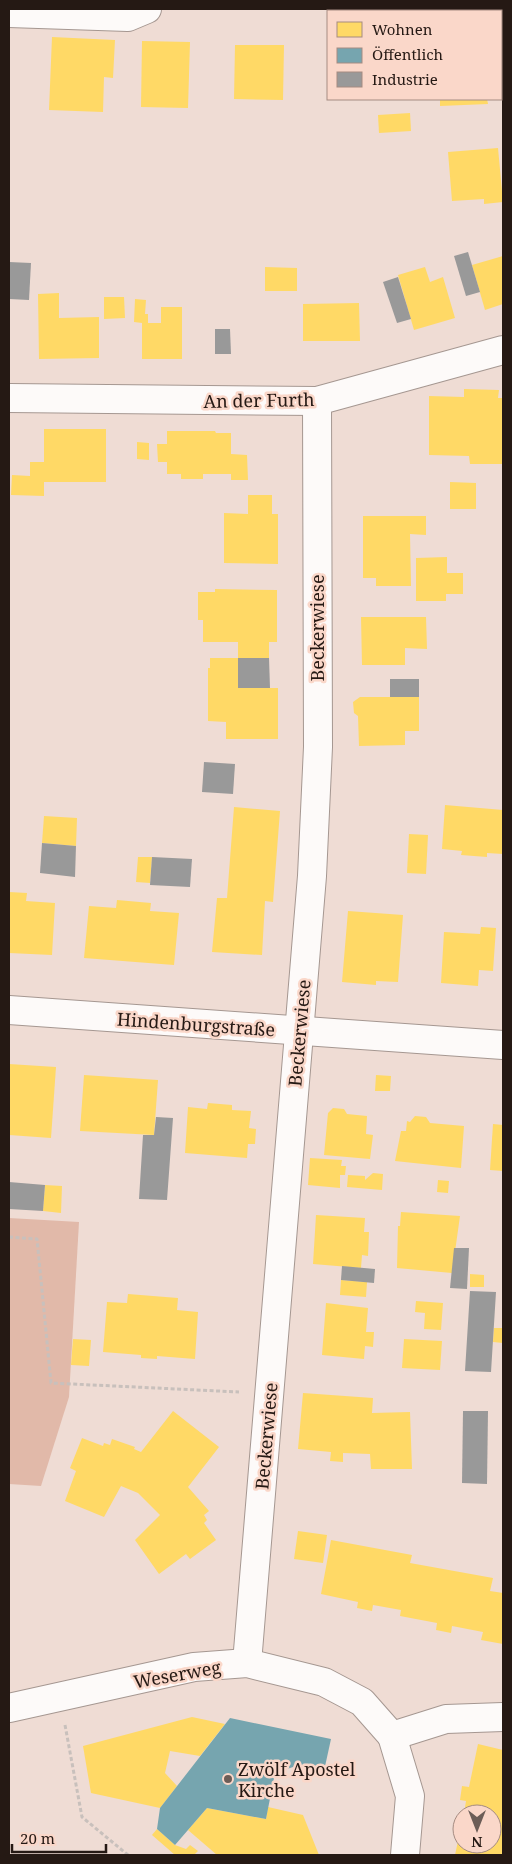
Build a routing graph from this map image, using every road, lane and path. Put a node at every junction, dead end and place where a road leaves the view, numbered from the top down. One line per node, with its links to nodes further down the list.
1 (147, 9): 2 (street)
2 (9, 13)
3 (503, 350): 5 (street, An der Furth)
4 (9, 398): 5 (street, An der Furth)
5 (317, 401): 7 (street, Beckerwiese)
6 (9, 1010): 7 (street, Hindenburgstraße)
7 (299, 1032): 8 (street, Hindenburgstraße); 10 (street, Beckerwiese)
8 (503, 1045)
9 (9, 1237): 10 (path)
10 (269, 1393): 11 (street, Beckerwiese)
11 (248, 1664): 12 (street, Weserweg); 15 (street, Weserweg)
12 (60, 1698): 13 (street, Weserweg); 16 (path)
13 (9, 1708)
14 (503, 1718): 15 (street)
15 (392, 1736): 17 (street)
16 (128, 1855)
17 (405, 1855)

